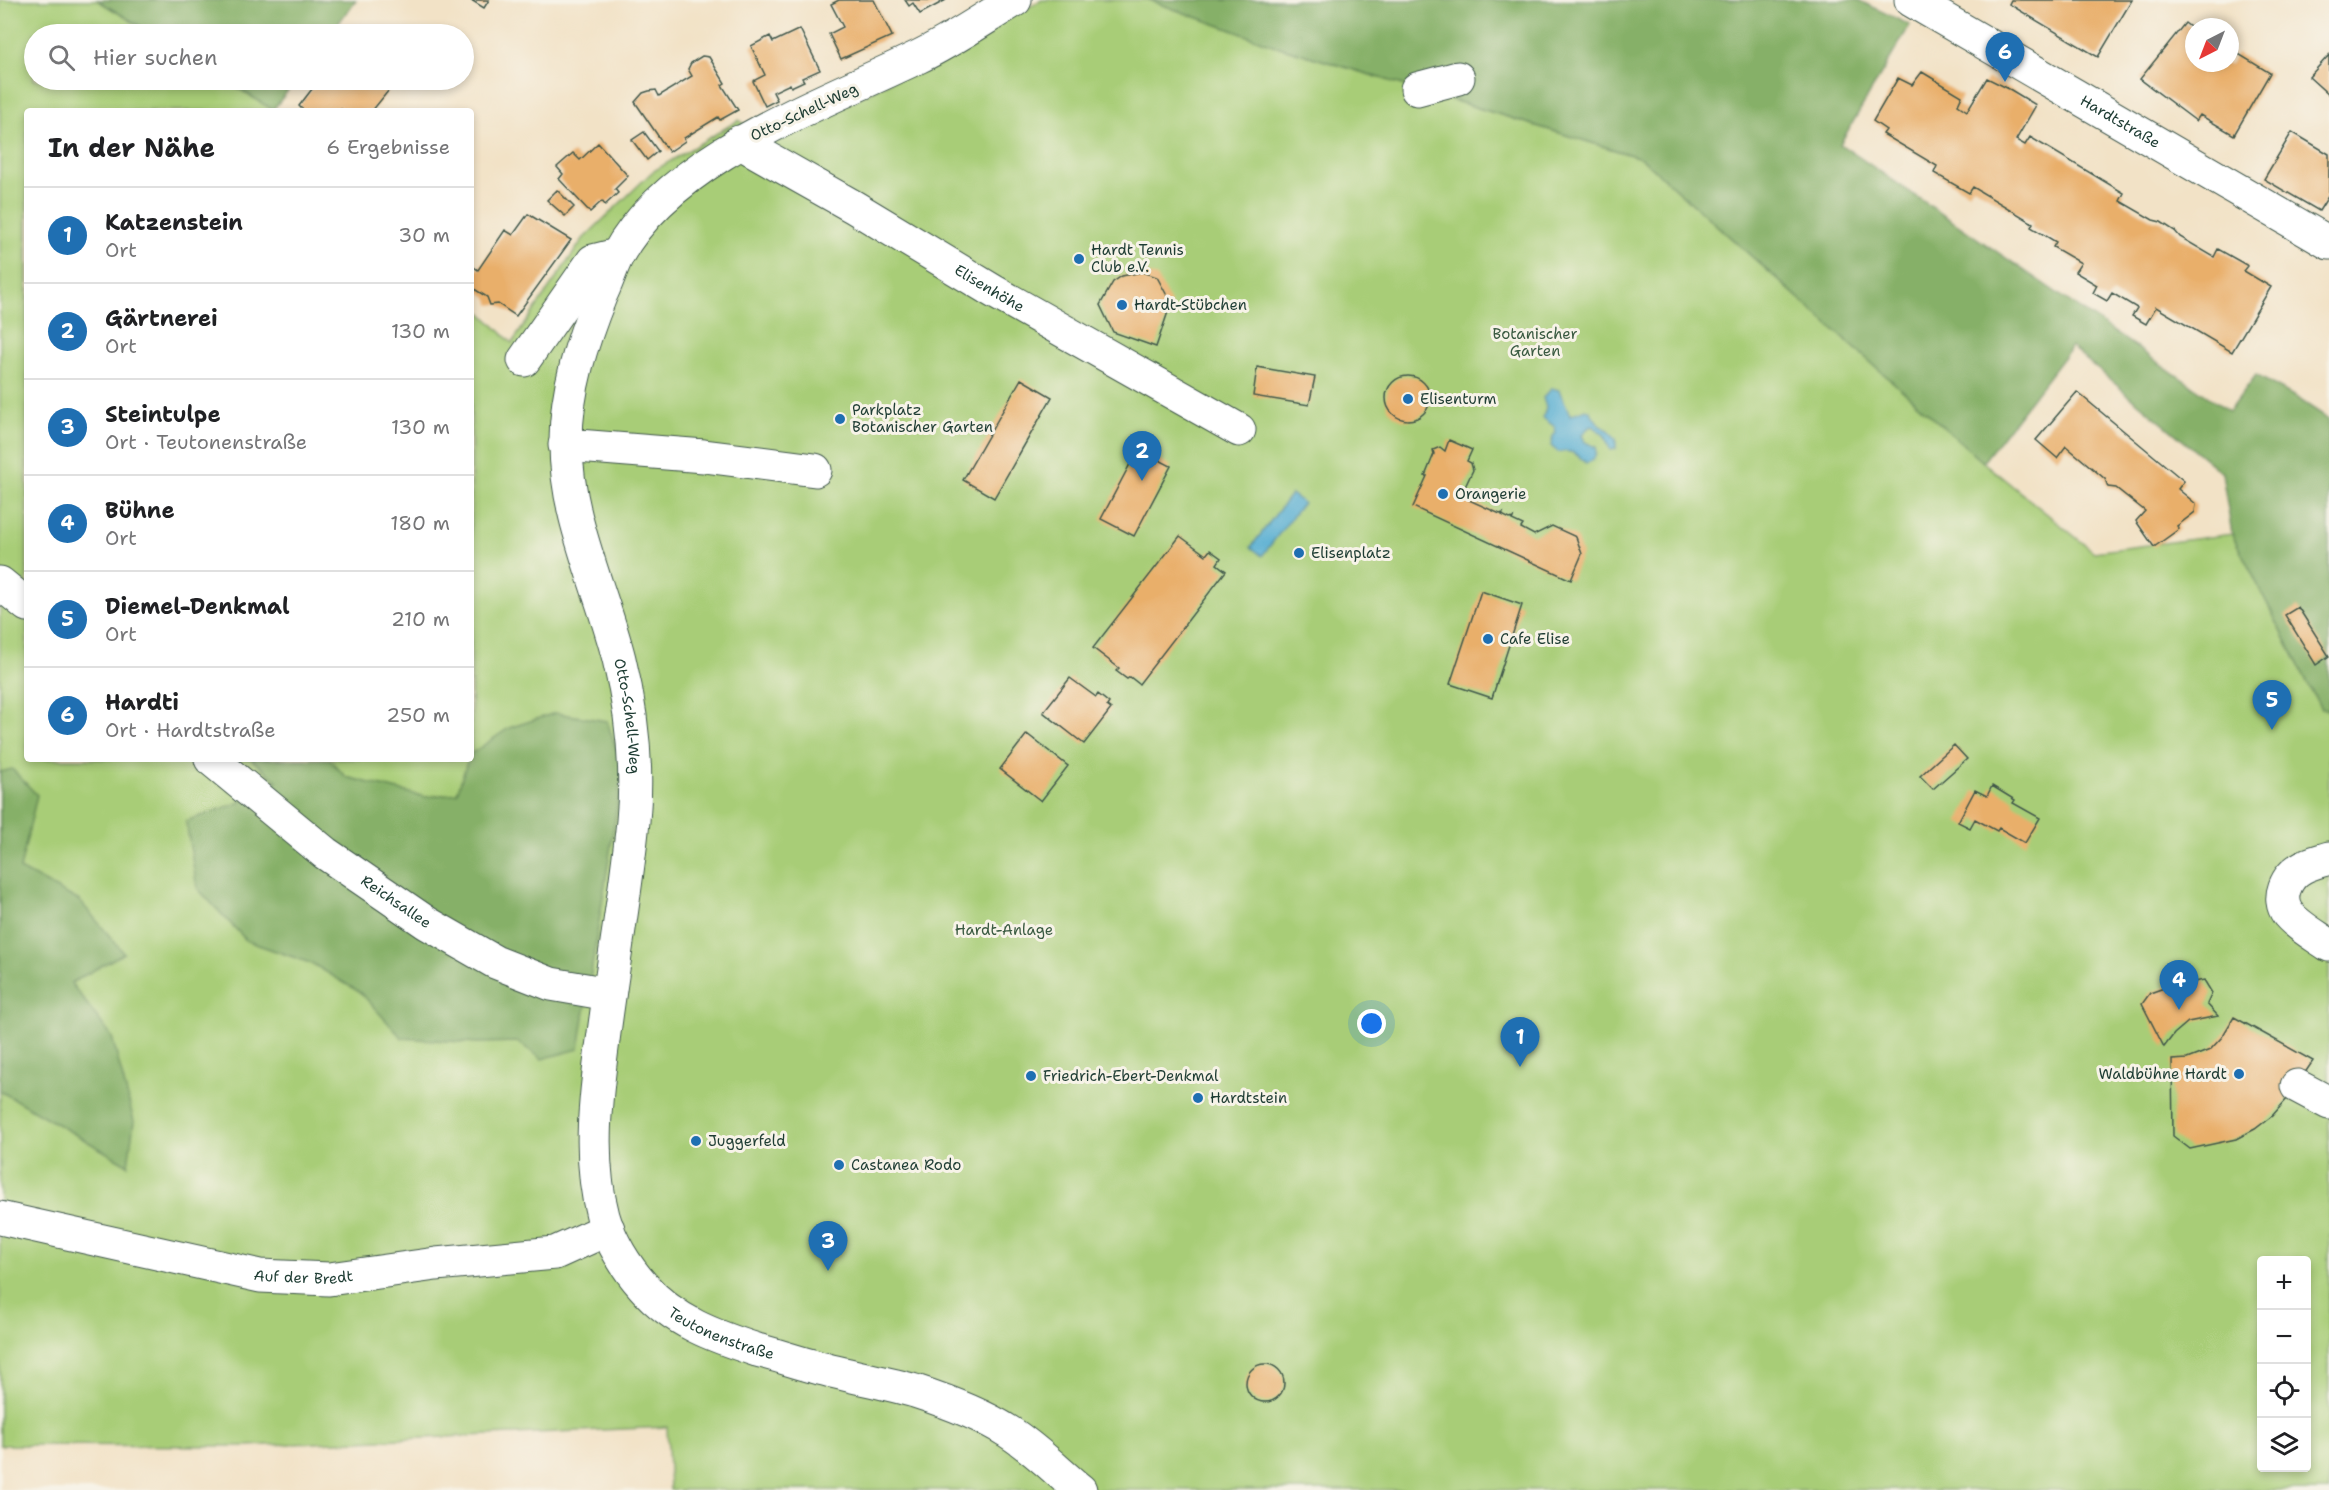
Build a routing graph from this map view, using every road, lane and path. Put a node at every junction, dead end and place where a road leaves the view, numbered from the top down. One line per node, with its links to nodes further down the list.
1 (1015, 0): 5 (street, Otto-Schell-Weg)
2 (1911, 0): 6 (street, Hardtstraße)
3 (1458, 78): 4 (street)
4 (1417, 89)
5 (739, 142): 7 (street, Otto-Schell-Weg); 9 (street, Elisenhöhe)
6 (2329, 243)
7 (617, 255): 8 (street); 10 (street, Otto-Schell-Weg)
8 (524, 360)
9 (1239, 430)
10 (565, 445): 11 (street); 17 (street, Otto-Schell-Weg)
11 (815, 470)
12 (0, 583): 13 (street)
13 (24, 603)
14 (215, 762): 17 (street, Reichsallee)
15 (2329, 858): 16 (street)
16 (2329, 945)
17 (609, 994): 21 (street, Teutonenstraße)
18 (2297, 1086): 19 (street)
19 (2329, 1103)
20 (0, 1218): 21 (street, Auf der Bredt)
21 (608, 1229): 22 (street, Teutonenstraße)
22 (1080, 1490)

